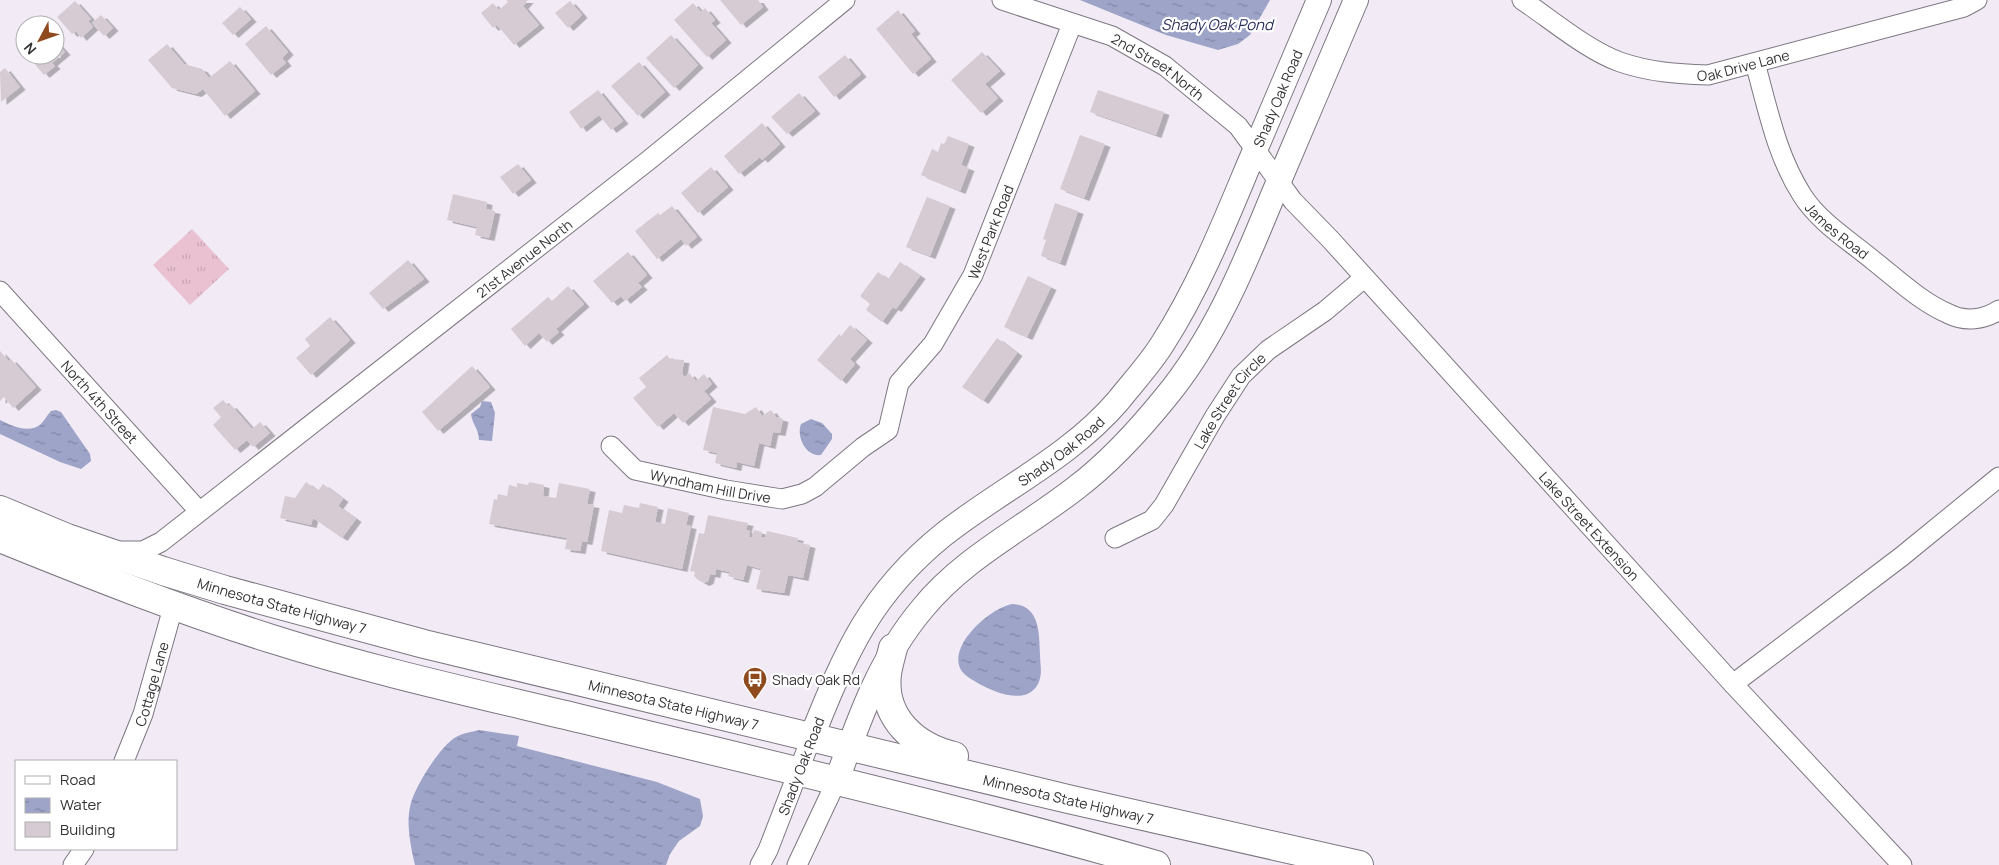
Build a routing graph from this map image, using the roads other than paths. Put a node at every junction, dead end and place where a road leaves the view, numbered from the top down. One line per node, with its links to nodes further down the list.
1 (845, 0): 18 (street, 21st Avenue North)
2 (1002, 0): 7 (street, 2nd Street North)
3 (1319, 0): 9 (main road, Shady Oak Road)
4 (1356, 0): 10 (main road)
5 (1522, 0): 8 (street, Oak Drive Lane)
6 (1977, 0): 8 (street, Oak Drive Lane)
7 (1072, 24): 9 (street, 2nd Street North); 14 (street, West Park Road)
8 (1755, 63): 13 (street, James Road)
9 (1255, 150): 10 (street, 2nd Street North); 25 (main road, Shady Oak Road)
10 (1278, 184): 11 (street, Lake Street Extension); 23 (main road)
11 (1364, 278): 20 (street, Lake Street Circle); 24 (street, Lake Street Extension)
12 (0, 291): 18 (street, North 4th Street)
13 (1999, 310)
14 (888, 430): 15 (street, Wyndham Hill Drive)
15 (611, 446)
16 (1999, 478): 24 (street)
17 (0, 510): 21 (highway, Minnesota State Highway 7)
18 (199, 511): 21 (street, 21st Avenue North)
19 (0, 538): 22 (highway, Minnesota State Highway 7)
20 (1115, 538)
21 (106, 551): 25 (highway, Minnesota State Highway 7)
22 (174, 604): 27 (street, Cottage Lane); 28 (highway, Minnesota State Highway 7)
23 (893, 648): 26 (main road); 30 (highway)
24 (1733, 684): 37 (street, Lake Street Extension)
25 (812, 736): 26 (highway, Minnesota State Highway 7); 28 (street, Shady Oak Road)
26 (849, 746): 29 (main road); 30 (highway, Minnesota State Highway 7)
27 (124, 760)
28 (799, 772): 29 (highway, Minnesota State Highway 7); 33 (street, Shady Oak Road)
29 (837, 780): 34 (street); 35 (highway, Minnesota State Highway 7)
30 (1258, 843): 36 (highway, Minnesota State Highway 7)
31 (83, 850): 32 (street)
32 (73, 865)
33 (760, 865)
34 (797, 865)
35 (1156, 865)
36 (1359, 865)
37 (1902, 865)

